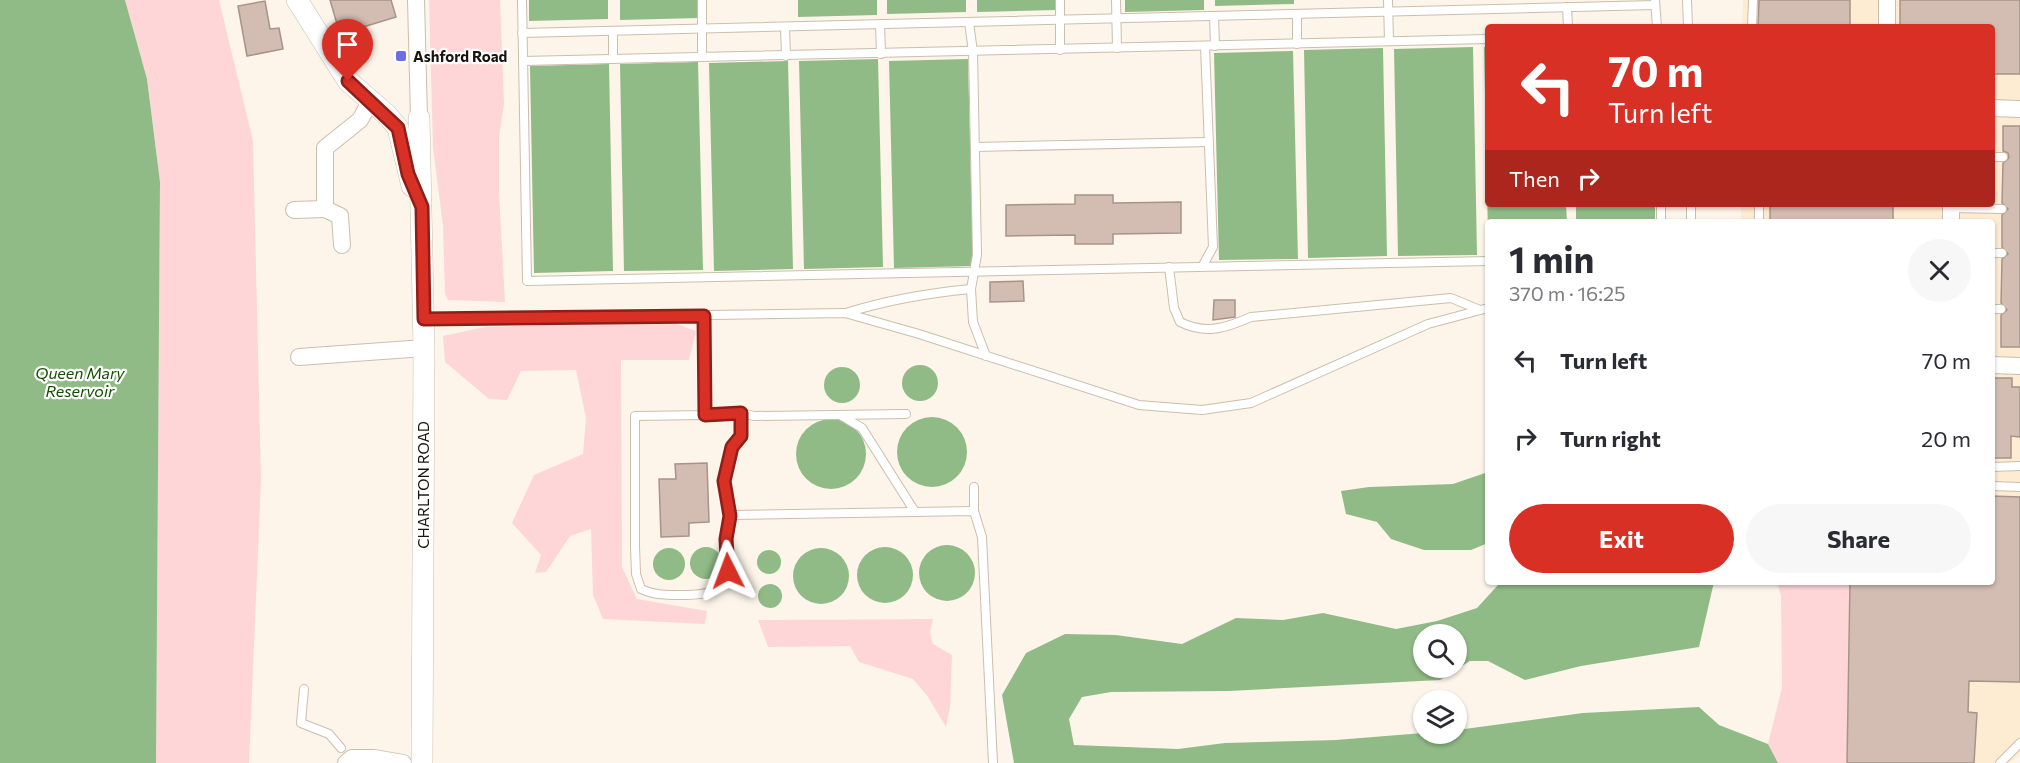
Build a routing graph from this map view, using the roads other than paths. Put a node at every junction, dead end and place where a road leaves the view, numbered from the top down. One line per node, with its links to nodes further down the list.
1 (297, 0): 43 (street)
2 (416, 0): 46 (street)
3 (522, 0): 29 (lane)
4 (702, 0): 26 (lane)
5 (1060, 0): 18 (lane)
6 (1116, 0): 17 (lane)
7 (1388, 0): 14 (lane)
8 (1688, 0): 23 (lane)
9 (1753, 0): 24 (lane)
10 (1887, 0): 25 (street)
11 (1655, 3): 13 (lane); 22 (lane)
12 (1476, 5): 13 (lane); 14 (lane)
13 (1567, 8): 21 (lane)
14 (1388, 12): 15 (lane); 31 (lane)
15 (1297, 14): 16 (lane); 32 (lane)
16 (1214, 16): 17 (lane); 34 (lane)
17 (1117, 18): 18 (lane); 35 (lane)
18 (1061, 20): 19 (lane); 36 (lane)
19 (969, 22): 20 (lane); 37 (lane)
20 (880, 24): 27 (lane); 38 (lane)
21 (1568, 24)
22 (1657, 24)
23 (1688, 24)
24 (1752, 24)
25 (1887, 24)
26 (703, 27): 27 (lane); 28 (lane); 40 (lane)
27 (785, 27): 39 (lane)
28 (613, 31): 29 (lane); 41 (lane)
29 (522, 33): 42 (lane)
30 (1485, 39): 31 (lane)
31 (1389, 41): 32 (lane)
32 (1298, 44): 34 (lane)
33 (1205, 46): 34 (lane); 35 (lane); 47 (lane)
34 (1215, 46)
35 (1117, 48): 36 (lane)
36 (1060, 50): 37 (lane)
37 (973, 52): 38 (lane); 48 (lane)
38 (881, 54): 39 (lane)
39 (786, 56): 40 (lane)
40 (702, 57): 41 (lane)
41 (613, 59): 42 (lane)
42 (523, 61): 62 (lane)
43 (371, 100): 46 (street); 51 (street); 52 (street)
44 (1995, 108): 45 (street)
45 (2020, 109)
46 (419, 118): 51 (street, CHARLTON ROAD)
47 (1209, 142): 48 (lane); 61 (lane)
48 (975, 147): 62 (lane)
49 (1995, 157): 50 (lane)
50 (2003, 157)
51 (422, 207): 67 (street, CHARLTON ROAD)
52 (325, 208): 54 (street); 56 (street)
53 (2002, 209): 55 (lane)
54 (294, 210)
55 (1951, 211)
56 (342, 245)
57 (1995, 253): 58 (lane)
58 (2002, 253)
59 (1485, 261): 61 (lane)
60 (1169, 267): 61 (lane); 62 (lane); 64 (lane)
61 (1202, 267)
62 (976, 272): 63 (lane)
63 (972, 289): 65 (lane); 69 (lane)
64 (1484, 309): 69 (lane)
65 (845, 313): 66 (lane); 69 (lane)
66 (704, 316): 67 (lane); 76 (lane)
67 (424, 319): 68 (street, CHARLTON ROAD)
68 (424, 348): 70 (street); 89 (street, CHARLTON ROAD)
69 (986, 356)
70 (299, 357)
71 (1995, 365): 72 (street)
72 (2020, 366)
73 (741, 413): 74 (lane); 76 (lane); 84 (lane)
74 (839, 414): 75 (lane); 83 (lane)
75 (906, 414)
76 (705, 415): 84 (lane)
77 (2020, 466): 78 (lane)
78 (1995, 467)
79 (1995, 486): 80 (lane)
80 (2020, 486)
81 (974, 487): 82 (lane)
82 (974, 511): 83 (lane); 90 (lane)
83 (915, 512): 84 (lane)
84 (730, 516)
85 (303, 689): 87 (lane)
86 (2020, 742): 91 (lane)
87 (345, 758): 88 (street)
88 (403, 763)
89 (422, 763)
90 (993, 763)
91 (2000, 763)

